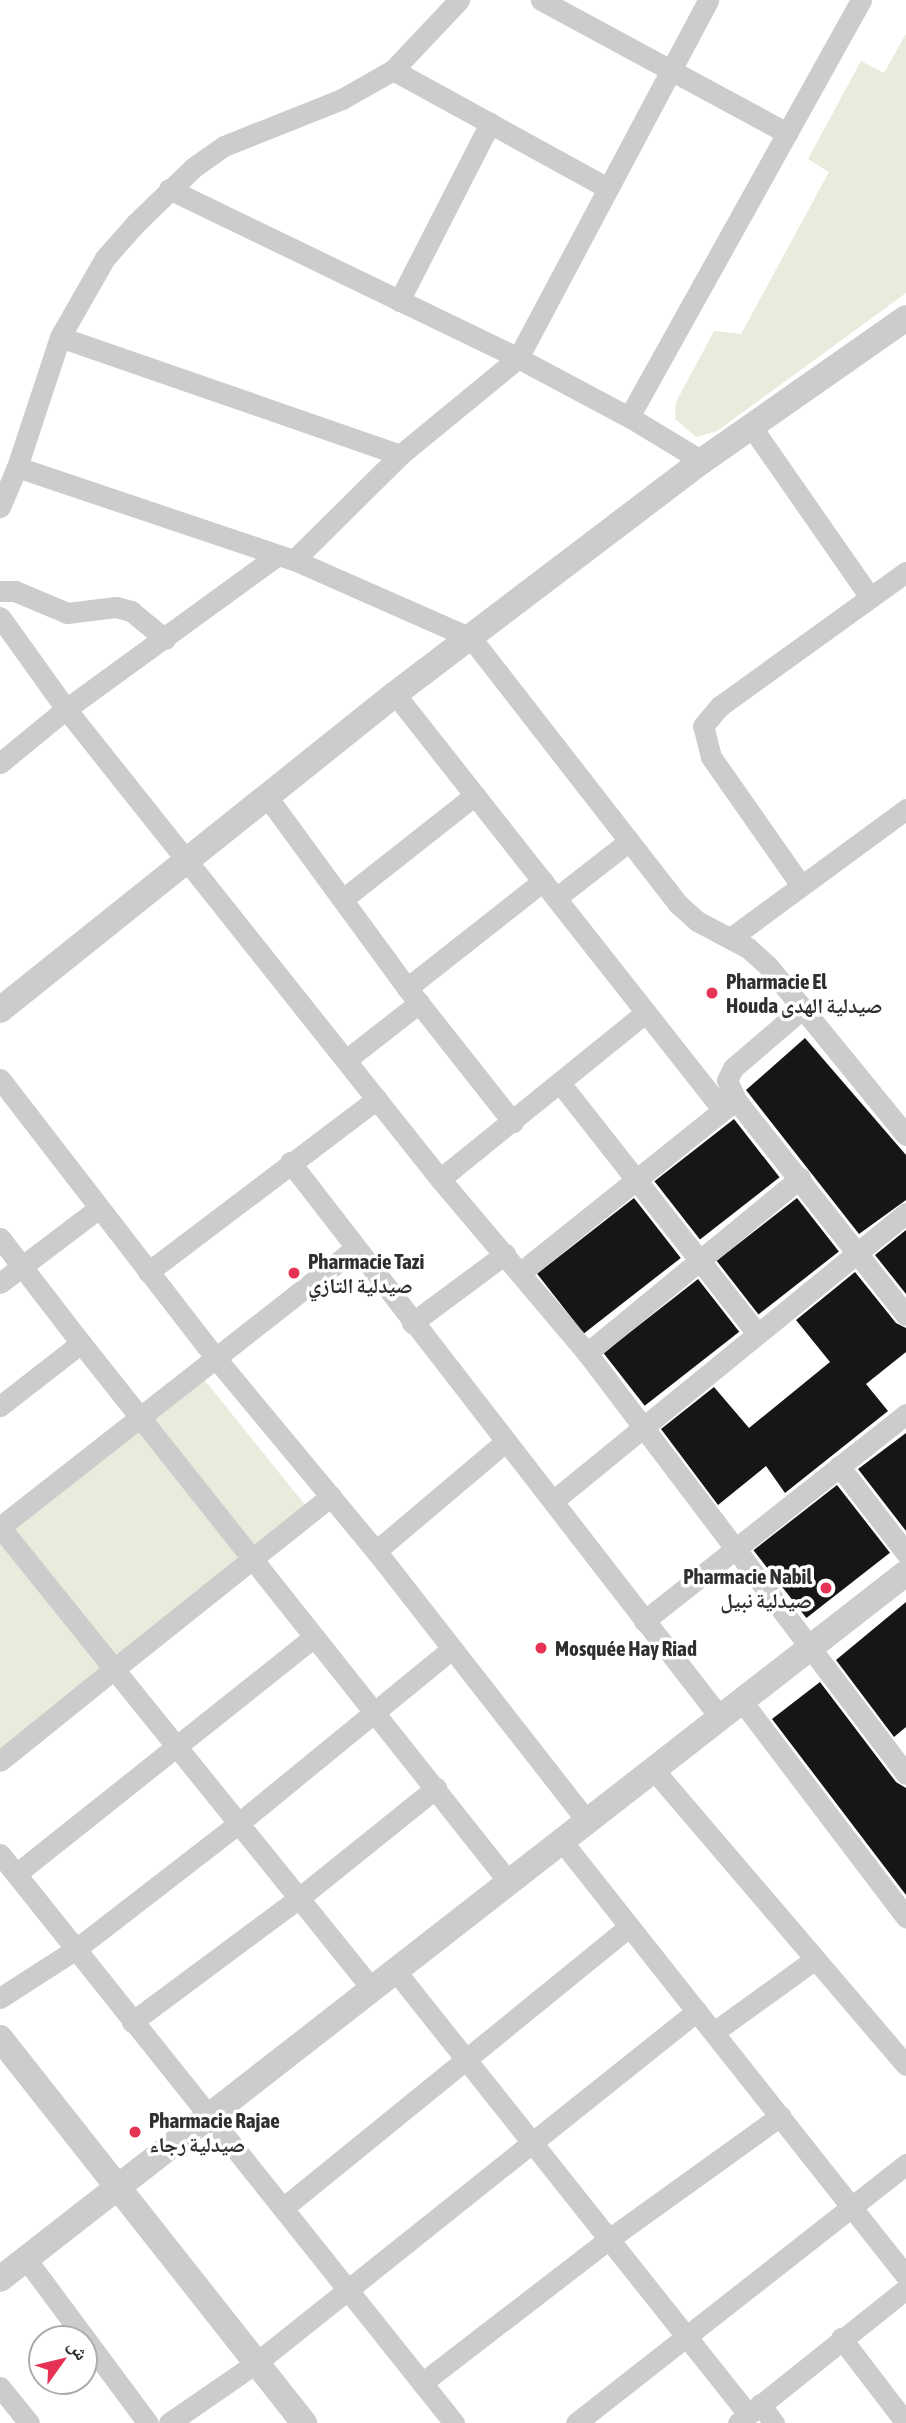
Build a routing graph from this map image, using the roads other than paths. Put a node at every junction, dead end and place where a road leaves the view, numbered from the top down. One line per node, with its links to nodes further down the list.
1 (459, 0): 5 (street)
2 (541, 0): 6 (street)
3 (708, 0): 6 (street)
4 (861, 0): 8 (street)
5 (393, 70): 7 (street); 10 (street)
6 (671, 70): 8 (street); 9 (street)
7 (490, 123): 9 (street); 11 (street)
8 (787, 133): 15 (street)
9 (608, 188): 14 (street)
10 (169, 190): 11 (street); 13 (street)
11 (398, 301): 14 (street)
12 (906, 318): 16 (street)
13 (60, 337): 17 (street); 19 (street)
14 (518, 358): 15 (street); 17 (street)
15 (629, 417): 18 (street)
16 (751, 426): 18 (street); 24 (street)
17 (400, 455): 21 (street)
18 (702, 461): 26 (street)
19 (17, 467): 20 (street); 21 (street)
20 (0, 507)
21 (286, 557): 26 (street); 27 (street)
22 (906, 572): 24 (street)
23 (0, 591): 27 (street)
24 (870, 597): 36 (street)
25 (0, 617): 29 (street)
26 (471, 638): 28 (street); 34 (street)
27 (165, 639): 29 (street)
28 (395, 694): 31 (street); 32 (street)
29 (66, 709): 30 (street); 35 (street)
30 (0, 763)
31 (475, 795): 37 (street); 38 (street)
32 (268, 798): 35 (street); 38 (street)
33 (906, 809): 36 (street)
34 (628, 842): 37 (street); 39 (street)
35 (189, 859): 42 (street); 44 (street)
36 (800, 884): 39 (street)
37 (550, 889): 40 (street); 43 (street)
38 (343, 899): 40 (street)
39 (732, 937): 41 (street)
40 (413, 996): 44 (street); 49 (street)
41 (803, 1007): 48 (street); 50 (street)
42 (0, 1010)
43 (645, 1013): 46 (street); 48 (street)
44 (346, 1060): 47 (street)
45 (0, 1079): 55 (street)
46 (560, 1083): 49 (street); 52 (street)
47 (377, 1099): 51 (street); 54 (street)
48 (729, 1105): 52 (street); 53 (street)
49 (513, 1122): 54 (street)
50 (906, 1135)
51 (290, 1163): 58 (street); 63 (street)
52 (636, 1176): 61 (street); 64 (street)
53 (800, 1178): 59 (street); 61 (street)
54 (440, 1179): 60 (street)
55 (99, 1208): 62 (street); 63 (street)
56 (906, 1213): 59 (street)
57 (0, 1238): 62 (street)
58 (354, 1249): 67 (street); 71 (street)
59 (859, 1252): 66 (street); 68 (street)
60 (505, 1254): 64 (street); 67 (street)
61 (700, 1260): 68 (street); 70 (street)
62 (22, 1266): 65 (street); 69 (street)
63 (148, 1272): 71 (street)
64 (521, 1272): 70 (street)
65 (0, 1283)
66 (906, 1315)
67 (412, 1322): 76 (street)
68 (757, 1333): 75 (street)
69 (81, 1343): 72 (street); 74 (street)
70 (587, 1353): 75 (street)
71 (214, 1356): 74 (street); 78 (street)
72 (0, 1406)
73 (906, 1414): 77 (street)
74 (137, 1417): 80 (street); 84 (street)
75 (643, 1426): 79 (street); 81 (street)
76 (506, 1441): 79 (street); 82 (street)
77 (839, 1466): 81 (street); 83 (street)
78 (331, 1496): 82 (street); 84 (street)
79 (553, 1501): 86 (street)
80 (0, 1527): 90 (street)
81 (737, 1546): 86 (street); 88 (street)
82 (376, 1551): 89 (street)
83 (906, 1553)
84 (250, 1558): 87 (street); 90 (street)
85 (906, 1573): 88 (street)
86 (644, 1621): 93 (street)
87 (314, 1637): 92 (street); 94 (street)
88 (812, 1646): 91 (street); 96 (street)
89 (450, 1650): 92 (street); 99 (street)
90 (114, 1669): 94 (street); 95 (street)
91 (741, 1700): 93 (street); 106 (street)
92 (373, 1709): 98 (street); 100 (street)
93 (719, 1716): 97 (street)
94 (177, 1745): 100 (street); 103 (street)
95 (0, 1761)
96 (903, 1763)
97 (653, 1769): 99 (street); 109 (street)
98 (436, 1788): 104 (street); 105 (street)
99 (587, 1821): 101 (street)
100 (239, 1823): 105 (street); 108 (street)
101 (561, 1840): 104 (street); 107 (street)
102 (0, 1854): 103 (street)
103 (16, 1874): 108 (street)
104 (508, 1881): 110 (street)
105 (299, 1898): 111 (street); 114 (street)
106 (906, 1917)
107 (629, 1927): 113 (street); 117 (street)
108 (76, 1949): 112 (street); 114 (street)
109 (814, 1960): 115 (street); 118 (street)
110 (394, 1969): 111 (street); 117 (street)
111 (371, 1987): 120 (street)
112 (0, 1998)
113 (698, 2011): 115 (street); 121 (street)
114 (132, 2022): 120 (street)
115 (714, 2032): 119 (street)
116 (0, 2038): 123 (street)
117 (469, 2058): 121 (street); 125 (street)
118 (906, 2065)
119 (780, 2116): 124 (street); 126 (street)
120 (209, 2119): 123 (street); 125 (street)
121 (531, 2140): 126 (street); 130 (street)
122 (906, 2164): 124 (street)
123 (119, 2187): 127 (street); 134 (street)
124 (851, 2206): 128 (street); 133 (street)
125 (283, 2208): 130 (street)
126 (609, 2239): 133 (street); 135 (street)
127 (26, 2259): 129 (street); 139 (street)
128 (906, 2276)
129 (0, 2279)
130 (347, 2287): 134 (street); 135 (street)
131 (906, 2289): 132 (street)
132 (841, 2338): 137 (street); 145 (street)
133 (688, 2339): 137 (street); 143 (street)
134 (256, 2363): 140 (street); 141 (street)
135 (422, 2383): 142 (street)
136 (0, 2387): 138 (street)
137 (749, 2414): 144 (street)
138 (18, 2419)
139 (148, 2423)
140 (169, 2423)
141 (304, 2423)
142 (454, 2423)
143 (576, 2423)
144 (775, 2423)
145 (906, 2423)

